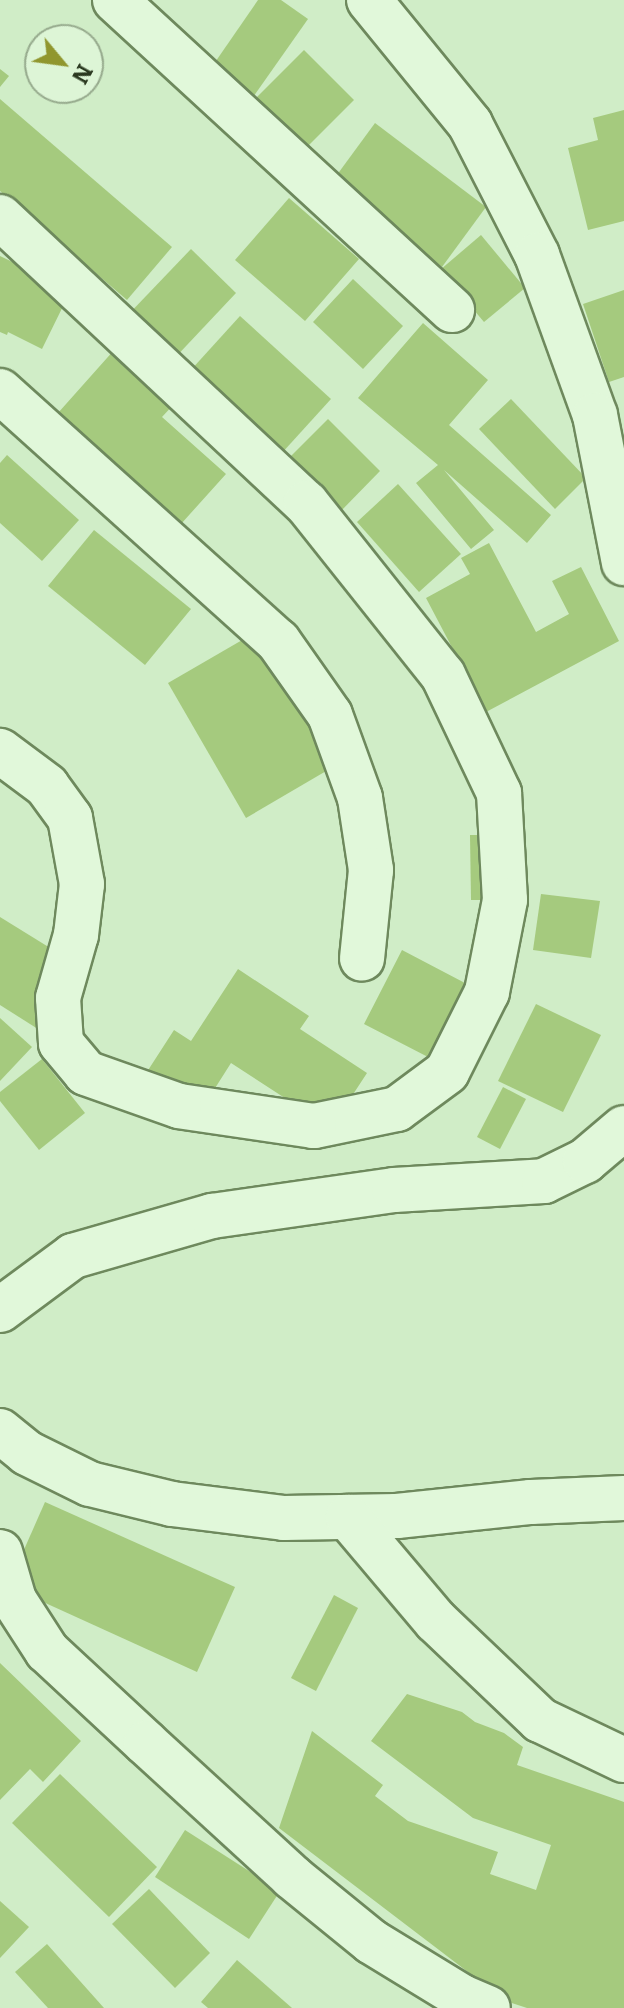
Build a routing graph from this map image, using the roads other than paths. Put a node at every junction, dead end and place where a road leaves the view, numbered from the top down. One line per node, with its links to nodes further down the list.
1 (115, 0): 4 (street)
2 (369, 0): 6 (street)
3 (0, 217): 7 (street)
4 (452, 310)
5 (0, 391): 8 (street)
6 (624, 563)
7 (0, 751)
8 (362, 959)
9 (624, 1128): 10 (street)
10 (0, 1310)
11 (0, 1431): 13 (street)
12 (624, 1498): 13 (street)
13 (348, 1517): 15 (street)
14 (0, 1552): 16 (street)
15 (624, 1760)
16 (488, 2008)

